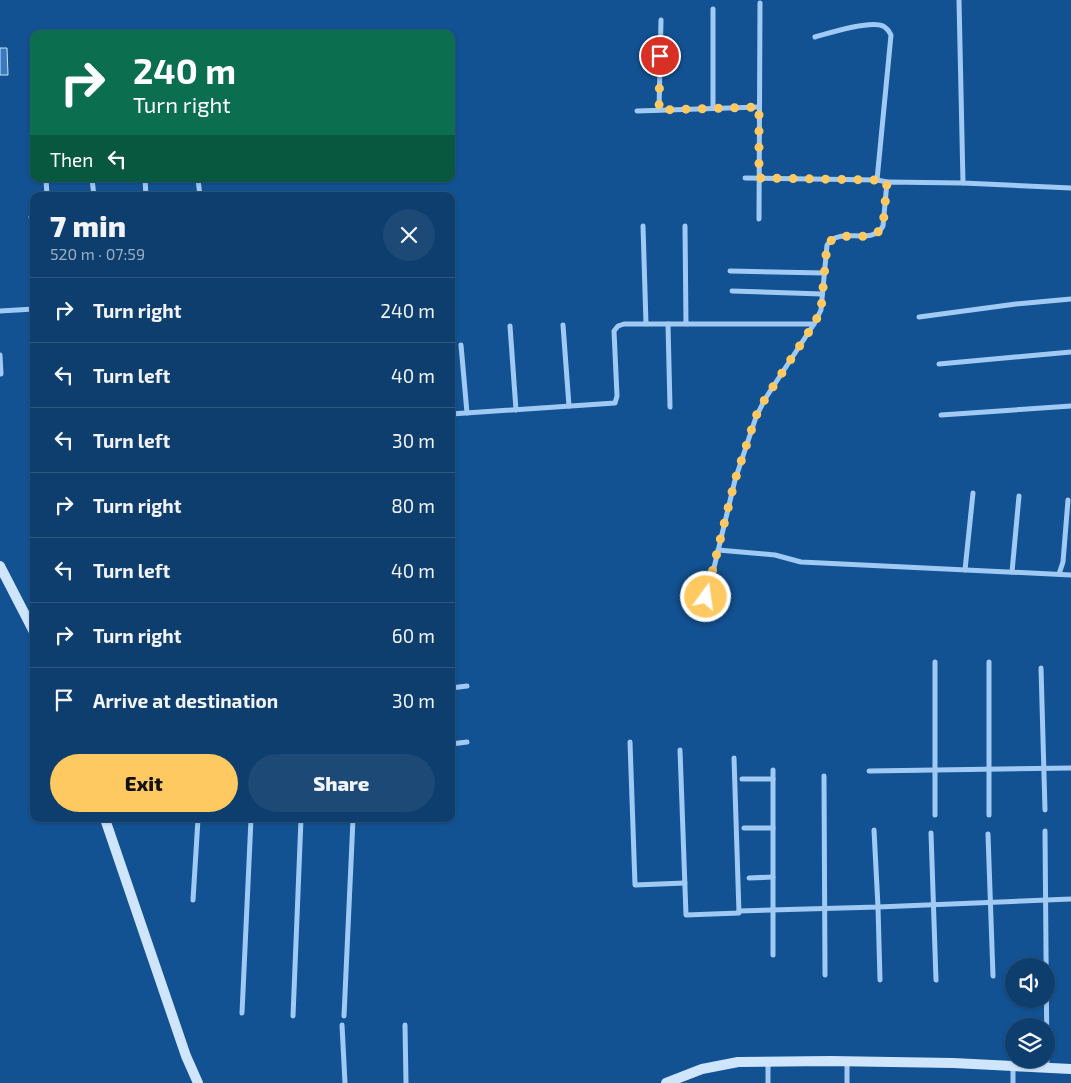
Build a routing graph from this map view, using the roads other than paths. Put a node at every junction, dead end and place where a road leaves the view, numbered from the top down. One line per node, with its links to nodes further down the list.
1 (959, 0): 14 (street)
2 (760, 4): 6 (street)
3 (714, 9): 7 (street)
4 (661, 20): 8 (street)
5 (815, 37): 12 (street)
6 (759, 107): 7 (street); 11 (street)
7 (713, 108): 8 (street)
8 (659, 110): 9 (street)
9 (637, 111)
10 (745, 178): 11 (street)
11 (759, 178): 12 (street); 16 (street)
12 (876, 180): 13 (street)
13 (887, 182): 14 (street); 20 (street)
14 (963, 182): 15 (street)
15 (1071, 188)
16 (759, 219)
17 (643, 226): 27 (street)
18 (685, 226): 29 (street)
19 (730, 271): 20 (street)
20 (824, 273): 22 (street)
21 (732, 291): 22 (street)
22 (822, 294): 30 (street)
23 (1071, 299): 26 (street)
24 (30, 309): 25 (street)
25 (0, 311)
26 (919, 317)
27 (646, 324): 28 (street); 38 (street)
28 (668, 324): 29 (street); 40 (street)
29 (686, 324): 30 (street)
30 (814, 324): 48 (street)
31 (563, 325): 38 (street)
32 (510, 326): 41 (street)
33 (461, 346): 42 (street)
34 (1071, 352): 36 (street)
35 (0, 355): 37 (street)
36 (939, 364)
37 (1, 374)
38 (569, 406): 41 (street)
39 (1071, 406): 44 (street)
40 (670, 407)
41 (516, 410): 42 (street)
42 (467, 413): 43 (street)
43 (455, 414)
44 (941, 415)
45 (972, 493): 50 (street)
46 (1019, 496): 51 (street)
47 (1068, 500): 52 (street)
48 (718, 550): 50 (street); 54 (street)
49 (0, 566): 55 (street)
50 (965, 570): 51 (street)
51 (1012, 572): 52 (street)
52 (1059, 574): 53 (street)
53 (1071, 575)
54 (706, 597)
55 (30, 624)
56 (935, 662): 70 (street)
57 (989, 662): 68 (street)
58 (1041, 668): 66 (street)
59 (467, 686): 60 (street)
60 (455, 688)
61 (468, 742): 63 (street)
62 (630, 742): 91 (street)
63 (455, 744)
64 (680, 750): 91 (street)
65 (734, 758): 100 (street)
66 (1043, 768): 67 (street); 68 (street); 75 (street)
67 (1071, 768)
68 (989, 769): 70 (street); 77 (street)
69 (773, 770): 74 (street)
70 (936, 770): 71 (street); 76 (street)
71 (869, 771)
72 (824, 776): 98 (street)
73 (742, 779): 74 (street)
74 (773, 779): 84 (street)
75 (1045, 810)
76 (935, 815)
77 (989, 815)
78 (106, 822): 118 (street)
79 (198, 822): 94 (street)
80 (251, 822): 106 (street)
81 (301, 822): 107 (street)
82 (353, 822): 108 (street)
83 (744, 828): 84 (street)
84 (773, 828): 89 (street)
85 (874, 830): 97 (street)
86 (1045, 831): 93 (street)
87 (931, 833): 96 (street)
88 (988, 834): 95 (street)
89 (773, 877): 90 (street); 99 (street)
90 (749, 878)
91 (685, 883): 100 (street)
92 (1071, 898): 93 (street)
93 (1046, 899): 95 (street); 109 (street)
94 (193, 900)
95 (990, 901): 96 (street); 103 (street)
96 (934, 903): 97 (street); 105 (street)
97 (878, 906): 98 (street); 104 (street)
98 (825, 908): 99 (street); 102 (street)
99 (773, 910): 100 (street); 101 (street)
100 (739, 911)
101 (773, 954)
102 (825, 975)
103 (993, 976)
104 (880, 980)
105 (936, 980)
106 (242, 1013)
107 (293, 1016)
108 (344, 1016)
109 (1047, 1018)
110 (342, 1025): 119 (street)
111 (406, 1025): 120 (street)
112 (847, 1061): 113 (street); 114 (street); 123 (street)
113 (768, 1062): 121 (street); 122 (street)
114 (1005, 1066)
115 (1013, 1068): 124 (street)
116 (1047, 1068): 117 (street)
117 (1071, 1069)
118 (198, 1083)
119 (345, 1083)
120 (406, 1083)
121 (666, 1083)
122 (768, 1083)
123 (847, 1083)
124 (1013, 1083)

